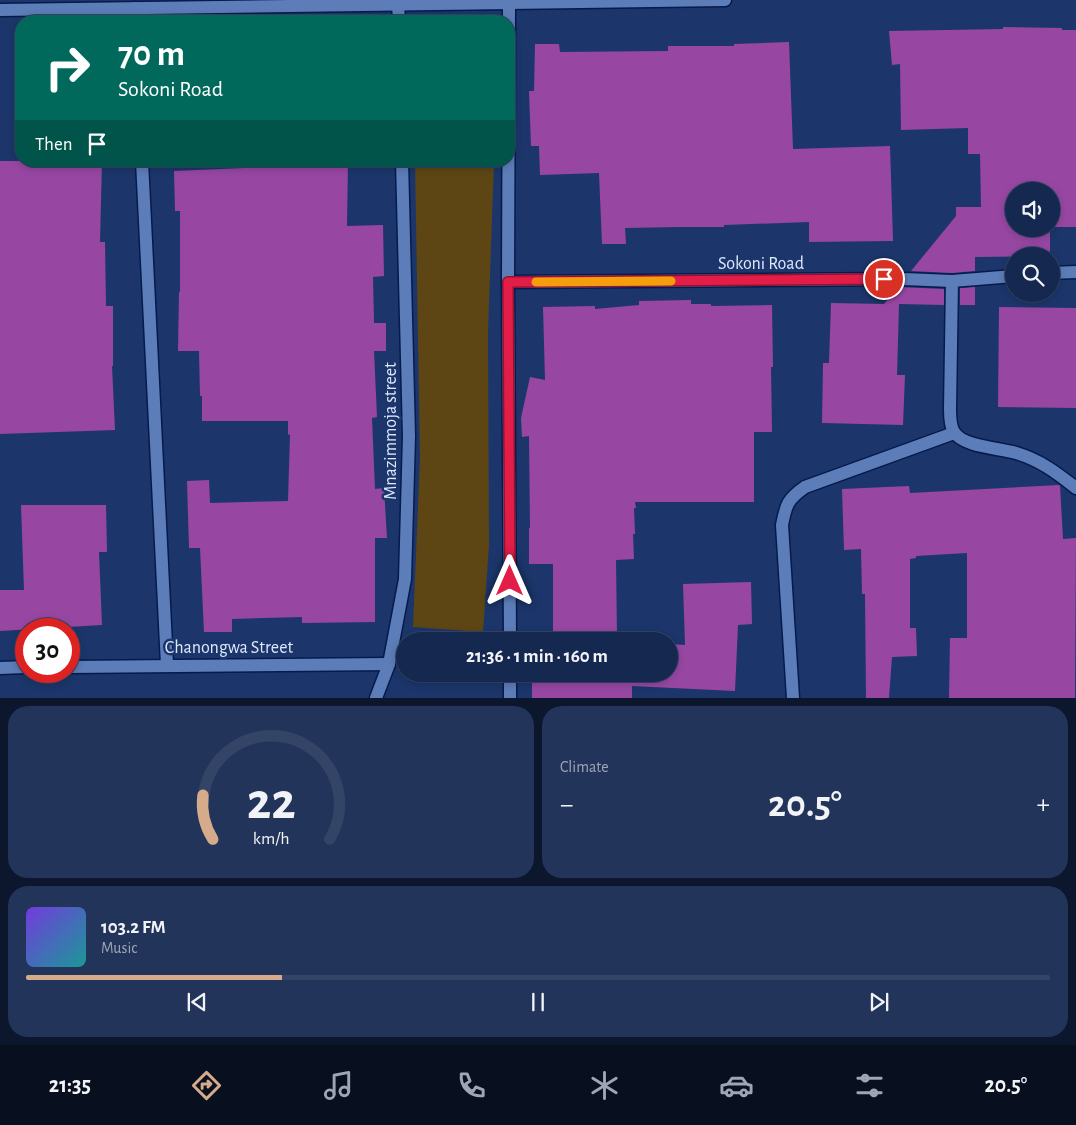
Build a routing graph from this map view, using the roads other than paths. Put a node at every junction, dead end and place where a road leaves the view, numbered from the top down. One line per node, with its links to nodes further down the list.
1 (725, 0): 2 (street)
2 (570, 1): 4 (street)
3 (398, 4): 4 (street); 6 (street); 7 (street)
4 (509, 4): 8 (street)
5 (0, 10): 6 (street)
6 (135, 15)
7 (399, 15)
8 (509, 15)
9 (142, 167): 21 (street)
10 (402, 167): 20 (street, Mnazimmoja street)
11 (508, 167): 16 (street)
12 (1076, 272): 13 (street)
13 (1060, 273)
14 (1005, 277): 15 (street, Sokoni Road)
15 (952, 281): 16 (street, Sokoni Road); 17 (street)
16 (508, 282): 19 (street)
17 (954, 433): 18 (street); 28 (street)
18 (1076, 488)
19 (510, 632)
20 (388, 664): 21 (street, Chanongwa Street); 26 (street, Mnazimmoja street)
21 (167, 665): 22 (street, Chanongwa Street)
22 (80, 666)
23 (15, 667): 24 (street)
24 (0, 668)
25 (510, 682): 27 (street)
26 (376, 698)
27 (510, 698)
28 (793, 698)

